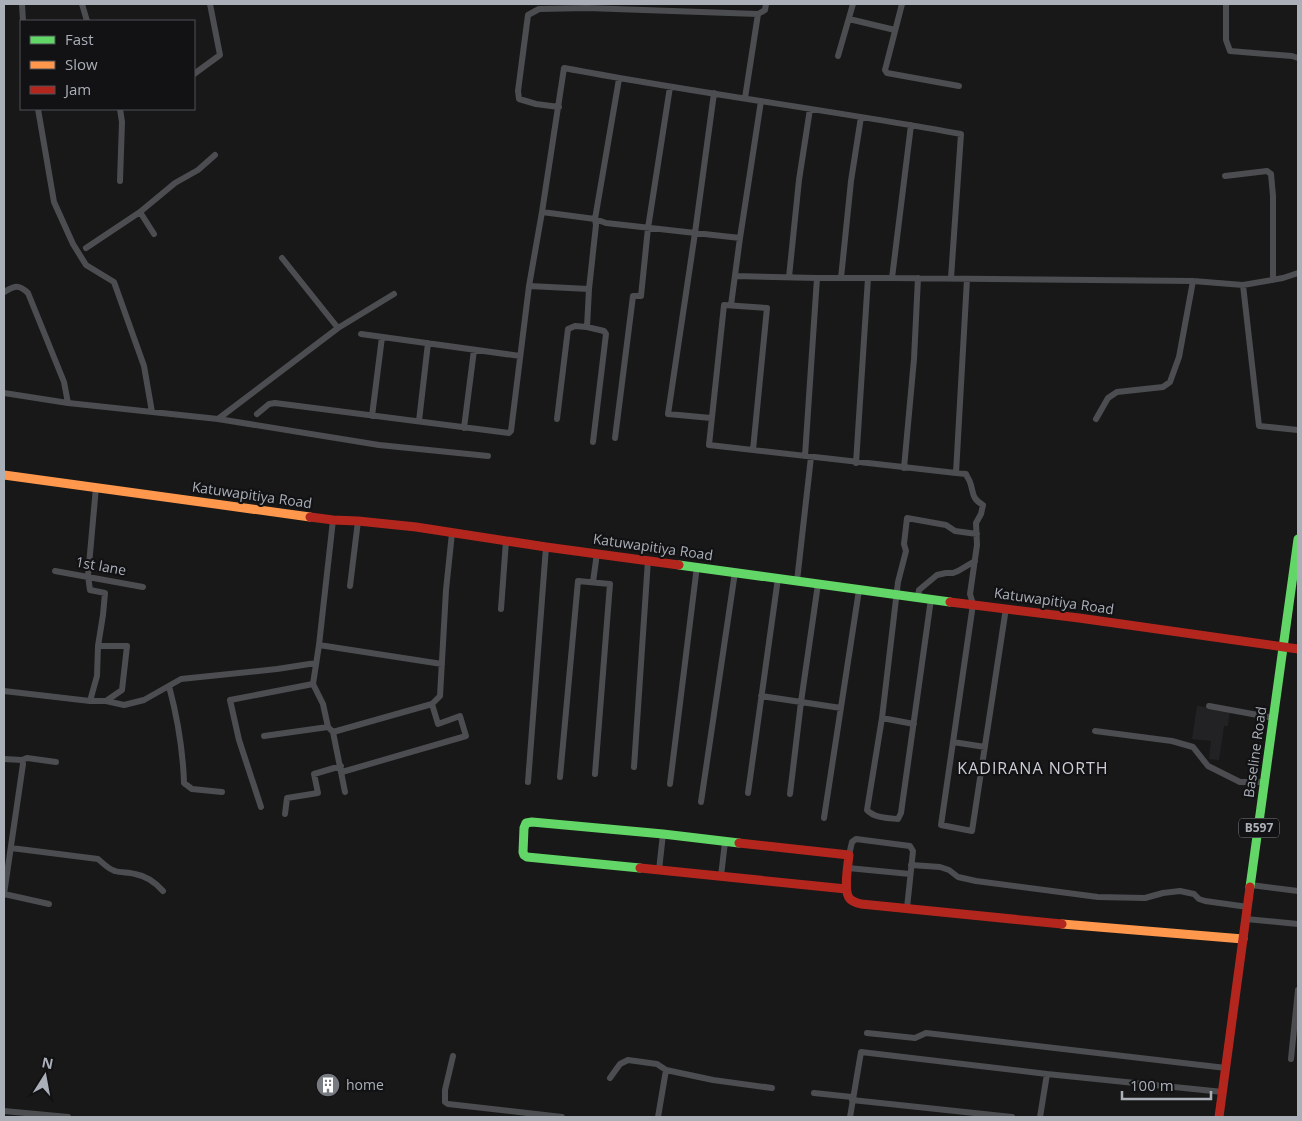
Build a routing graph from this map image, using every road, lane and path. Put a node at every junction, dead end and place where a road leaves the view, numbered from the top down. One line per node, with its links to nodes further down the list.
1 (22, 4): 10 (street)
2 (82, 4): 11 (street)
3 (210, 4): 15 (street)
4 (766, 4): 8 (street)
5 (853, 4): 9 (street)
6 (902, 4): 12 (street)
7 (1226, 4): 14 (street)
8 (758, 14): 20 (street); 22 (street)
9 (849, 19): 12 (street); 13 (street)
10 (23, 20)
11 (87, 20)
12 (895, 30): 17 (street)
13 (838, 56)
14 (1298, 58)
15 (195, 73)
16 (619, 79): 18 (street); 22 (street); 33 (street)
17 (959, 86)
18 (670, 87): 19 (street); 34 (street)
19 (714, 93): 20 (street); 36 (street)
20 (745, 98): 21 (street)
21 (761, 101): 23 (street); 37 (street)
22 (559, 106): 32 (street)
23 (810, 109): 26 (street); 42 (street)
24 (38, 110): 67 (street)
25 (120, 110): 30 (street)
26 (861, 117): 27 (street); 44 (street)
27 (911, 125): 46 (street); 48 (street)
28 (214, 155): 31 (street)
29 (1225, 176): 50 (street)
30 (120, 181)
31 (140, 212): 35 (street); 38 (street)
32 (542, 212): 33 (street); 53 (street)
33 (595, 219): 34 (street); 54 (street)
34 (648, 228): 36 (street); 77 (street)
35 (154, 234)
36 (695, 234): 37 (street); 70 (street)
37 (740, 238): 41 (street)
38 (86, 248)
39 (282, 258): 59 (street)
40 (1298, 273): 50 (street)
41 (735, 276): 42 (street); 57 (street)
42 (789, 277): 43 (street)
43 (817, 278): 44 (street); 81 (street)
44 (841, 278): 45 (street)
45 (868, 278): 46 (street); 82 (street)
46 (892, 278): 47 (street)
47 (918, 278): 48 (street); 83 (street)
48 (951, 278): 49 (street)
49 (968, 279): 51 (street); 84 (street)
50 (1273, 280): 52 (street)
51 (1193, 281): 52 (street); 73 (street)
52 (1243, 285): 76 (street)
53 (530, 286): 54 (street); 64 (street)
54 (589, 289): 58 (street)
55 (4, 292): 66 (street)
56 (394, 294): 59 (street)
57 (731, 306): 70 (street); 79 (street)
58 (587, 326): 72 (street); 78 (street)
59 (338, 328): 71 (street)
60 (362, 334): 61 (street)
61 (382, 337): 62 (street); 69 (street)
62 (428, 343): 63 (street); 74 (street)
63 (474, 350): 64 (street); 75 (street)
64 (520, 356): 75 (street)
65 (4, 393): 66 (street)
66 (68, 403): 67 (street)
67 (152, 412): 71 (street)
68 (257, 414): 69 (street)
69 (372, 416): 74 (street)
70 (711, 418): 79 (street)
71 (218, 419): 80 (street)
72 (557, 419)
73 (1096, 419)
74 (419, 421): 75 (street)
75 (464, 428)
76 (1298, 430)
77 (615, 438)
78 (593, 442)
79 (753, 450): 81 (street)
80 (488, 456)
81 (808, 456): 82 (street); 102 (street)
82 (856, 462): 83 (street)
83 (904, 468): 84 (street)
84 (956, 473): 90 (street)
85 (4, 475): 86 (street, Katuwapitiya Road)
86 (96, 487): 87 (street, Katuwapitiya Road); 100 (street)
87 (333, 520): 88 (street, Katuwapitiya Road); 114 (street)
88 (358, 521): 89 (street, Katuwapitiya Road); 105 (street)
89 (452, 533): 92 (street, Katuwapitiya Road); 119 (street)
90 (977, 534): 96 (street); 108 (street)
91 (1298, 539): 116 (street, Baseline Road / B597)
92 (506, 541): 93 (street, Katuwapitiya Road); 113 (street)
93 (546, 547): 94 (street, Katuwapitiya Road); 145 (street)
94 (597, 553): 95 (street, Katuwapitiya Road); 103 (street)
95 (648, 560): 97 (street, Katuwapitiya Road); 141 (street)
96 (975, 561): 109 (street); 111 (street)
97 (698, 566): 99 (street, Katuwapitiya Road); 147 (street)
98 (55, 571): 100 (street, 1st lane)
99 (735, 572): 101 (street, Katuwapitiya Road); 152 (street)
100 (88, 576): 106 (street, 1st lane); 115 (street)
101 (778, 578): 102 (street, Katuwapitiya Road); 123 (street)
102 (797, 581): 104 (street, Katuwapitiya Road)
103 (593, 582): 143 (street); 144 (street)
104 (818, 584): 107 (street, Katuwapitiya Road); 126 (street)
105 (350, 586)
106 (143, 587)
107 (859, 590): 108 (street, Katuwapitiya Road); 129 (street)
108 (897, 594): 109 (street, Katuwapitiya Road); 130 (street)
109 (918, 597): 110 (street, Katuwapitiya Road)
110 (932, 599): 111 (street, Katuwapitiya Road); 132 (street)
111 (973, 604): 112 (street, Katuwapitiya Road); 136 (street)
112 (1006, 608): 116 (street, Katuwapitiya Road); 137 (street)
113 (502, 609)
114 (319, 645): 118 (street); 119 (street)
115 (98, 646): 124 (street); 125 (street)
116 (1284, 647): 117 (street, Katuwapitiya Road); 131 (street, Baseline Road / B597)
117 (1298, 649)
118 (316, 663): 120 (street); 121 (street)
119 (442, 664): 127 (street)
120 (313, 684): 133 (street); 153 (street)
121 (169, 686): 125 (street); 148 (street)
122 (4, 691): 124 (street)
123 (761, 696): 126 (street); 150 (street)
124 (90, 701): 125 (street)
125 (106, 701)
126 (801, 702): 129 (street); 151 (street)
127 (432, 704): 133 (street); 142 (street)
128 (1209, 706): 131 (street)
129 (841, 708): 155 (street)
130 (882, 718): 132 (street); 132 (street)
131 (1274, 718): 146 (street, Baseline Road / B597)
132 (914, 724)
133 (330, 730): 135 (street); 142 (street)
134 (1095, 731): 146 (street)
135 (264, 736)
136 (953, 742): 137 (street); 137 (street)
137 (985, 747)
138 (4, 759): 139 (street)
139 (22, 760): 140 (street); 158 (street)
140 (56, 762)
141 (634, 767)
142 (341, 769): 149 (street); 154 (street)
143 (595, 774)
144 (560, 777)
145 (528, 782)
146 (1265, 782): 165 (street, Baseline Road / B597)
147 (670, 784)
148 (222, 792)
149 (345, 792)
150 (748, 793)
151 (790, 794)
152 (701, 802)
153 (261, 806)
154 (285, 814)
155 (824, 818)
156 (663, 834): 157 (street); 162 (street); 162 (street)
157 (725, 842): 159 (street); 164 (street)
158 (11, 848): 167 (street); 169 (street)
159 (849, 855): 160 (street); 161 (street)
160 (911, 865): 163 (street); 170 (street)
161 (848, 868): 163 (street); 166 (street)
162 (659, 870): 164 (street)
163 (910, 874): 171 (street)
164 (721, 876): 166 (street)
165 (1251, 886): 168 (street); 170 (street, Baseline Road / B597)
166 (846, 889): 171 (street)
167 (163, 891)
168 (1298, 891)
169 (50, 904)
170 (1248, 907): 172 (street, Baseline Road / B597)
171 (907, 908): 174 (street)
172 (1246, 919): 173 (street); 174 (street, Baseline Road / B597)
173 (1298, 924)
174 (1243, 939): 179 (street, Baseline Road / B597)
175 (1298, 990): 178 (street)
176 (867, 1033): 179 (street)
177 (453, 1056): 189 (street)
178 (1291, 1059)
179 (1226, 1068): 184 (street, Baseline Road / B597)
180 (666, 1070): 182 (street); 183 (street); 190 (street)
181 (1047, 1074): 184 (street); 186 (street); 193 (street)
182 (610, 1078)
183 (772, 1088)
184 (1223, 1092): 194 (street, Baseline Road / B597)
185 (814, 1093): 186 (street)
186 (852, 1098): 191 (street); 192 (street)
187 (4, 1111): 188 (street)
188 (68, 1117)
189 (562, 1117)
190 (658, 1117)
191 (850, 1117)
192 (1012, 1117)
193 (1040, 1117)
194 (1219, 1117)

